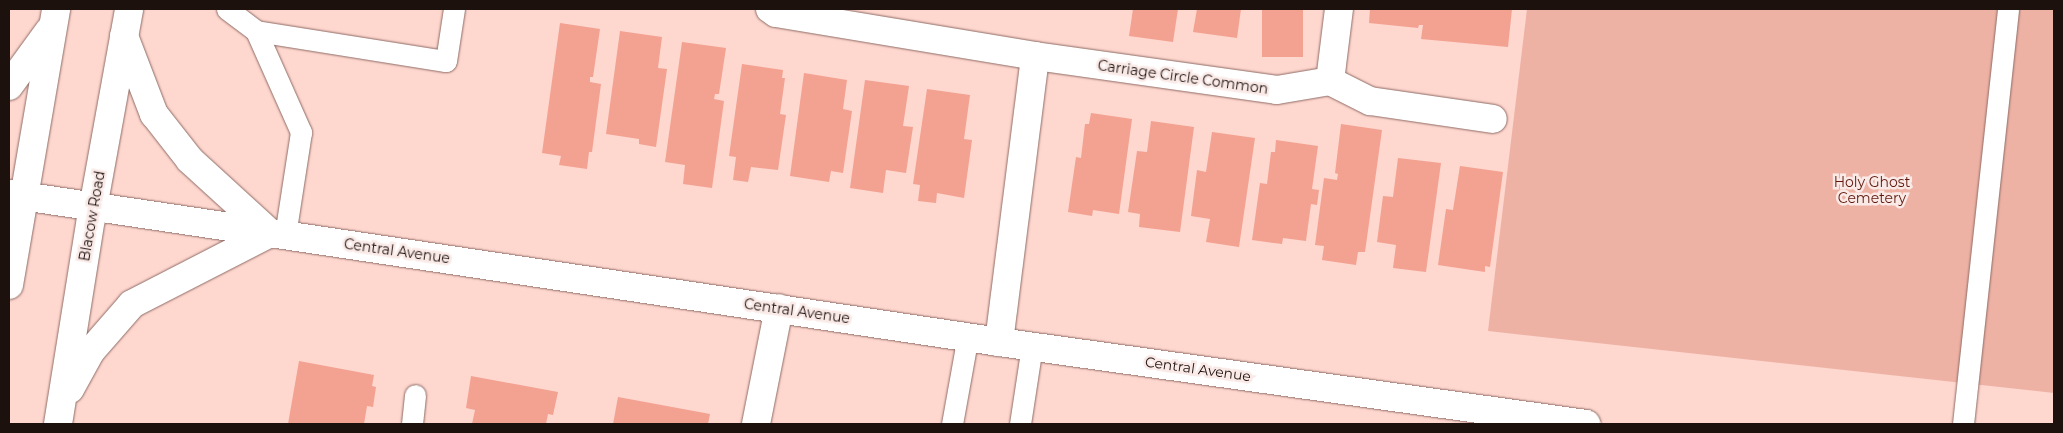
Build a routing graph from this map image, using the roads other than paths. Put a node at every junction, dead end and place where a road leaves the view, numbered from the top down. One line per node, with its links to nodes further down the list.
1 (129, 9): 9 (main road, Blacow Road)
2 (227, 9): 8 (lane)
3 (454, 9): 8 (lane)
4 (770, 9): 10 (main road, Carriage Circle Common)
5 (1339, 9): 11 (main road)
6 (2008, 9): 29 (lane)
7 (54, 17): 12 (main road); 14 (main road)
8 (256, 31): 16 (lane)
9 (124, 36): 15 (main road, Blacow Road); 16 (main road)
10 (1035, 56): 11 (main road, Carriage Circle Common); 20 (main road)
11 (1330, 81): 13 (main road)
12 (9, 86)
13 (1493, 119)
14 (16, 196): 15 (main road, Central Avenue); 17 (main road)
15 (92, 208): 16 (main road, Central Avenue); 23 (main road, Blacow Road)
16 (278, 234): 18 (main road, Central Avenue); 23 (main road)
17 (9, 285)
18 (778, 308): 19 (main road, Central Avenue); 25 (main road)
19 (968, 335): 20 (main road, Central Avenue); 26 (lane)
20 (999, 342): 21 (main road, Central Avenue)
21 (1032, 346): 27 (lane); 28 (main road, Central Avenue)
22 (415, 395): 24 (lane)
23 (59, 415)
24 (412, 424)
25 (756, 424)
26 (952, 424)
27 (1020, 424)
28 (1580, 424)
29 (1963, 424)

